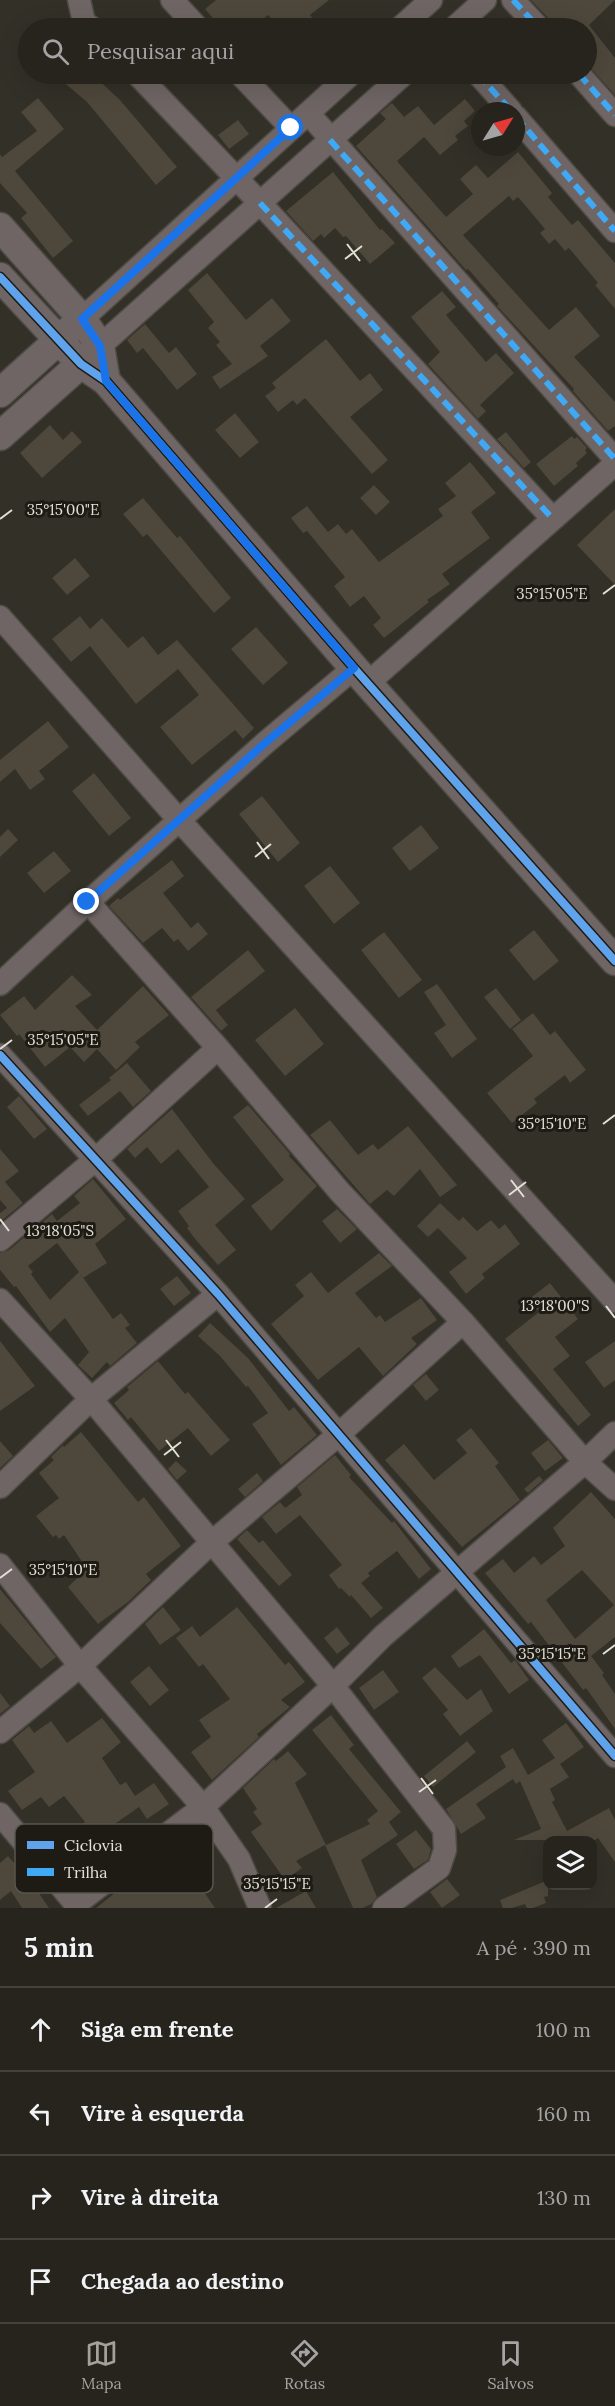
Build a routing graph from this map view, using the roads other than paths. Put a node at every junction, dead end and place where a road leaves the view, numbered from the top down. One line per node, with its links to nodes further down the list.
1 (79, 0): 6 (street)
2 (172, 0): 7 (street)
3 (485, 0): 10 (street)
4 (513, 0): 11 (street)
5 (425, 2): 8 (street); 9 (street)
6 (83, 18)
7 (189, 18)
8 (410, 18)
9 (434, 18)
10 (465, 18)
11 (530, 18)
12 (147, 84): 24 (street)
13 (249, 84): 22 (street)
14 (340, 84): 19 (street)
15 (393, 84): 23 (street)
16 (487, 84): 18 (street)
17 (588, 84): 20 (street)
18 (503, 102)
19 (308, 113): 22 (street); 23 (street)
20 (615, 115)
21 (525, 127): 27 (street)
22 (291, 128): 24 (street)
23 (330, 140): 25 (street); 34 (street)
24 (236, 178): 25 (street); 29 (street)
25 (260, 203): 31 (street); 36 (street)
26 (0, 227): 29 (street)
27 (615, 231)
28 (0, 277): 30 (street)
29 (82, 319): 30 (street); 31 (street)
30 (58, 341): 31 (street); 32 (street)
31 (90, 355): 33 (street); 38 (street)
32 (0, 393)
33 (0, 436)
34 (615, 459)
35 (615, 464): 36 (street)
36 (553, 519): 38 (street)
37 (0, 617): 39 (street)
38 (361, 676): 39 (street); 41 (street)
39 (180, 820): 40 (street); 49 (street)
40 (87, 902): 42 (street); 43 (street)
41 (611, 949)
42 (1, 979)
43 (218, 1048): 45 (street); 50 (street)
44 (0, 1055): 45 (street)
45 (95, 1160): 46 (street); 47 (street)
46 (0, 1240)
47 (218, 1294): 51 (street); 53 (street)
48 (0, 1300): 51 (street)
49 (615, 1301)
50 (463, 1322): 53 (street); 54 (street)
51 (91, 1399): 55 (street); 57 (street)
52 (615, 1433): 54 (street)
53 (338, 1435): 57 (street); 59 (street)
54 (585, 1462): 56 (street); 59 (street)
55 (0, 1487)
56 (615, 1489)
57 (211, 1543): 60 (street); 61 (street)
58 (0, 1565): 60 (street)
59 (457, 1573): 61 (street); 63 (street)
60 (80, 1666): 62 (street); 64 (street)
61 (333, 1686): 64 (street); 72 (street)
62 (0, 1732)
63 (615, 1756)
64 (203, 1807): 66 (street); 71 (street)
65 (0, 1814): 67 (street)
66 (181, 1824)
67 (15, 1832)
68 (66, 1893): 70 (street)
69 (94, 1893): 70 (street)
70 (77, 1906)
71 (261, 1908)
72 (384, 1908)

